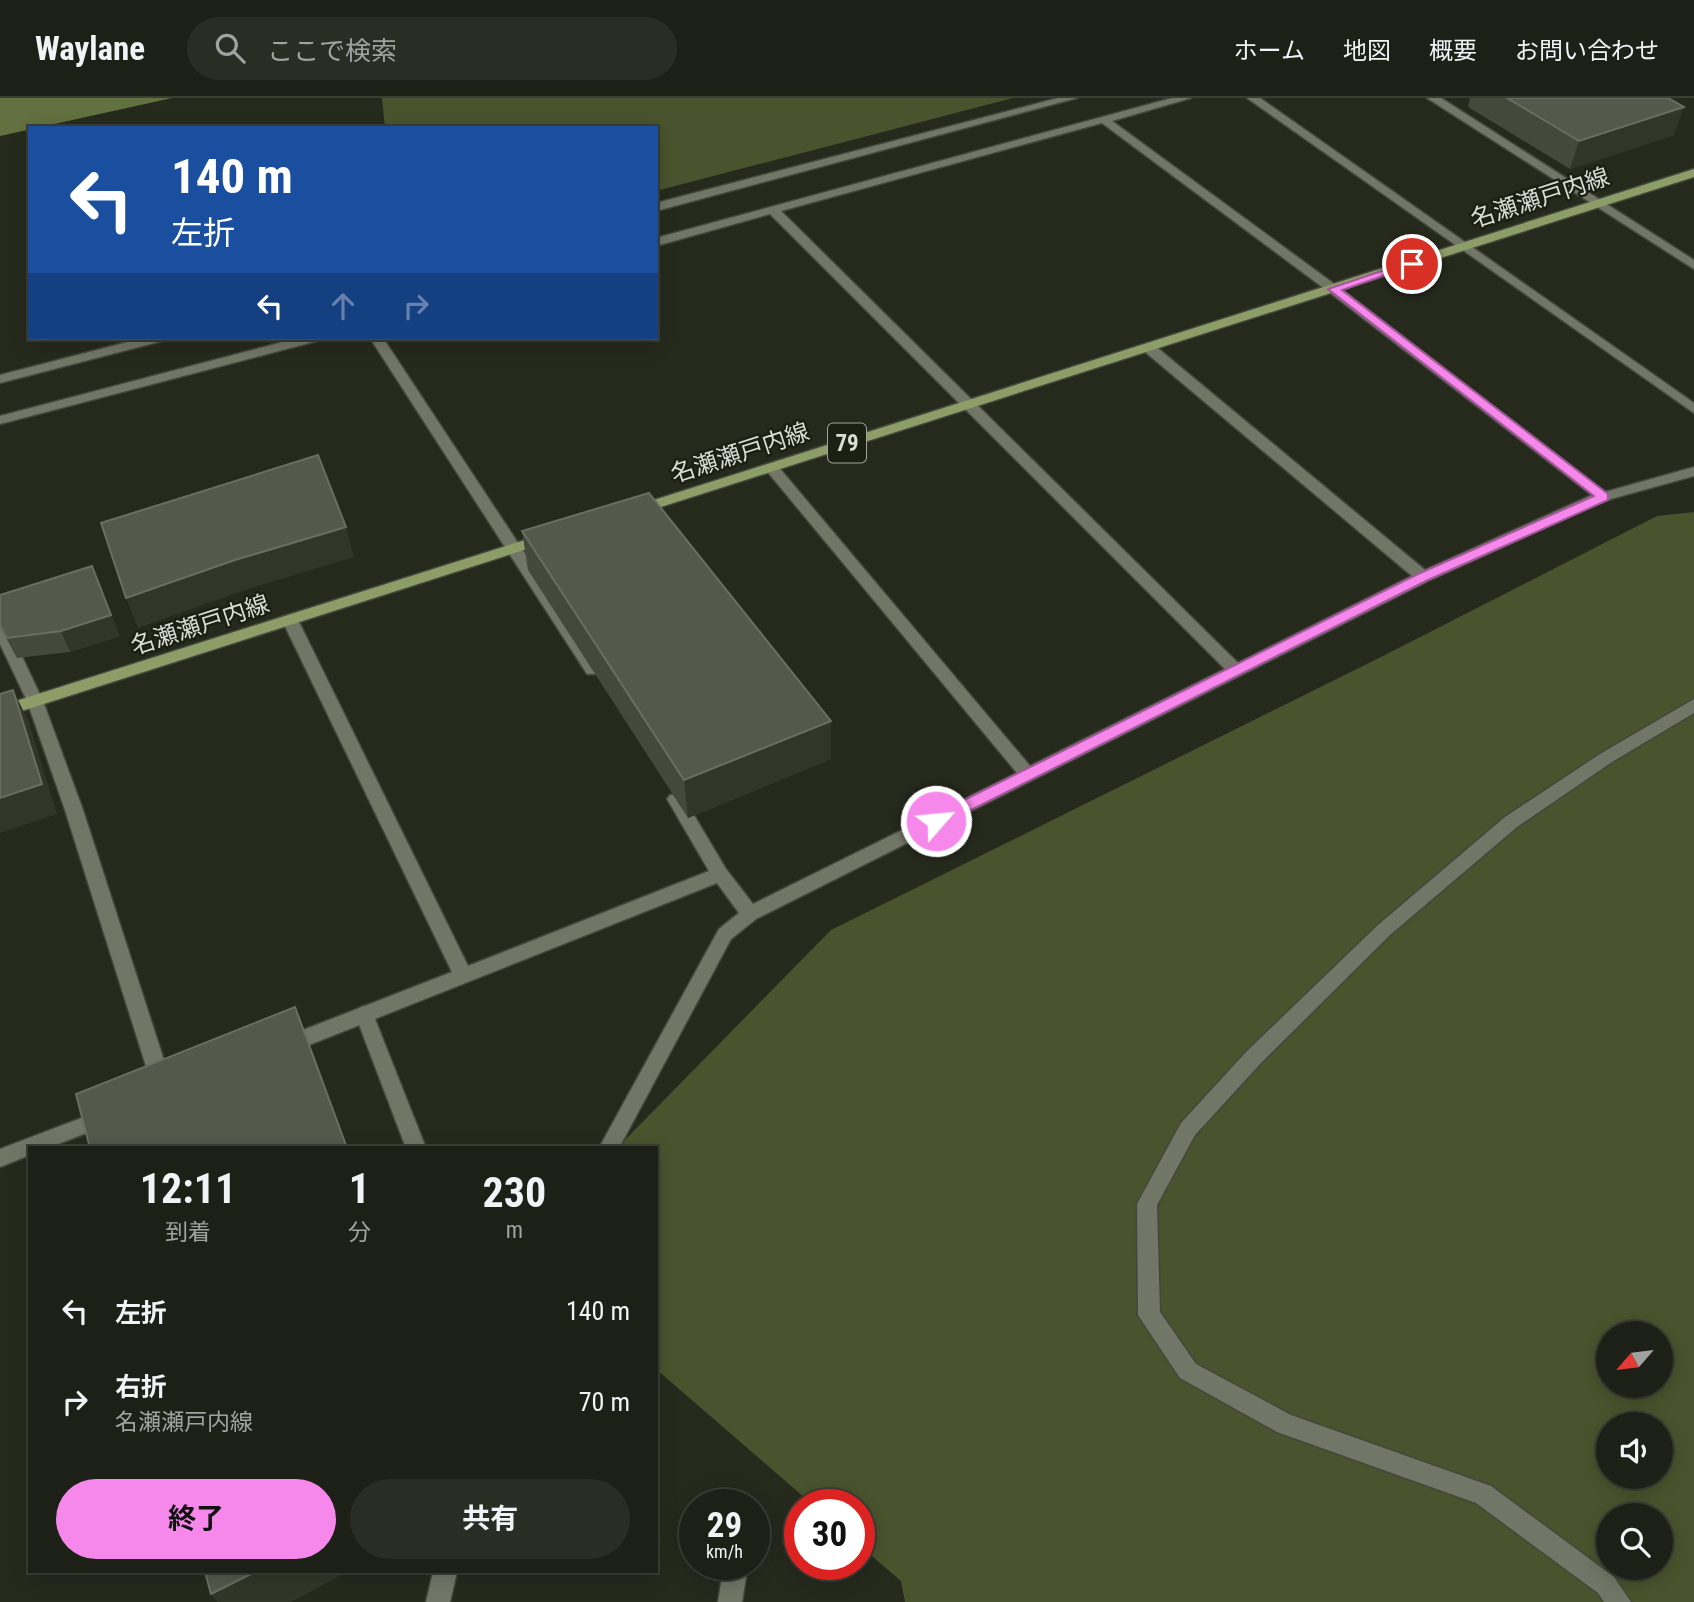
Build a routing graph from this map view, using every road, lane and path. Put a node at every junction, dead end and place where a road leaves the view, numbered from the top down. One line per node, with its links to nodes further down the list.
1 (1071, 98): 8 (street)
2 (1185, 98): 5 (street)
3 (1253, 98): 11 (street)
4 (1433, 98): 7 (street)
5 (1103, 120): 9 (street); 13 (street)
6 (1694, 173): 7 (main road, 名瀬瀬戸内線 / 79)
7 (1597, 203): 11 (main road, 名瀬瀬戸内線 / 79); 12 (street)
8 (658, 206)
9 (772, 209): 10 (street); 20 (street)
10 (658, 241)
11 (1465, 247): 13 (main road, 名瀬瀬戸内線 / 79); 21 (street)
12 (1694, 265)
13 (1333, 289): 18 (main road, 名瀬瀬戸内線 / 79); 25 (street)
14 (138, 340): 17 (street)
15 (304, 340): 22 (street)
16 (377, 340): 28 (street)
17 (118, 342): 19 (street)
18 (1150, 348): 20 (main road, 名瀬瀬戸内線 / 79); 29 (street)
19 (0, 379)
20 (967, 405): 23 (main road, 名瀬瀬戸内線 / 79); 32 (street)
21 (1694, 408)
22 (0, 420)
23 (771, 467): 26 (main road, 名瀬瀬戸内線 / 79); 37 (street)
24 (1694, 471): 25 (street)
25 (1603, 497): 29 (street)
26 (617, 516)
27 (566, 532): 28 (main road, 名瀬瀬戸内線)
28 (515, 548): 30 (main road, 名瀬瀬戸内線); 33 (street)
29 (1423, 577): 32 (street)
30 (290, 620): 34 (main road, 名瀬瀬戸内線); 41 (street)
31 (0, 626): 34 (street)
32 (1236, 671): 37 (street)
33 (601, 682)
34 (35, 701): 36 (main road, 名瀬瀬戸内線); 44 (street)
35 (1694, 705): 55 (street)
36 (0, 712)
37 (1028, 775): 40 (street)
38 (666, 784): 39 (street)
39 (720, 874): 40 (street); 41 (street)
40 (750, 914): 48 (street)
41 (463, 975): 42 (street)
42 (364, 1014): 43 (street); 47 (street)
43 (264, 1054)
44 (165, 1093)
45 (127, 1108): 46 (street)
46 (30, 1146)
47 (415, 1146)
48 (610, 1146)
49 (28, 1147): 50 (street)
50 (0, 1158)
51 (445, 1573): 53 (street)
52 (733, 1580): 54 (street)
53 (438, 1602)
54 (730, 1602)
55 (1619, 1602)

